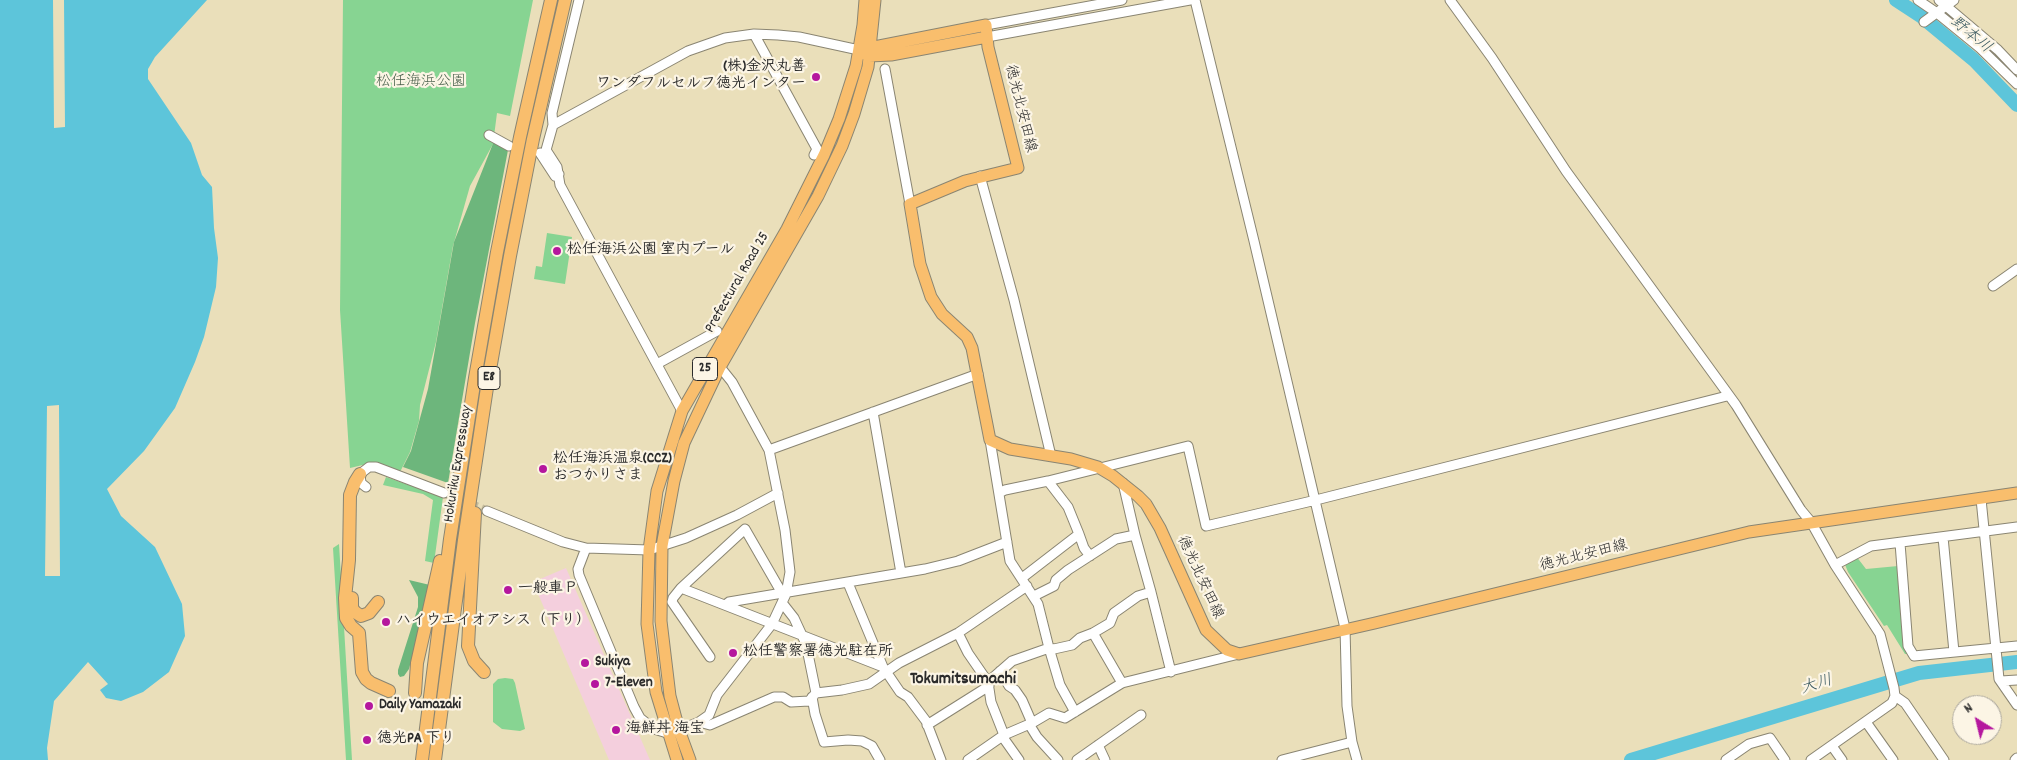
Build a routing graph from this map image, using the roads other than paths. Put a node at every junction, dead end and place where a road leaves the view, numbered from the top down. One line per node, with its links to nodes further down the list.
1 (551, 0): 36 (highway, Hokuriku Expressway / E8)
2 (565, 0): 36 (highway, Hokuriku Expressway / E8)
3 (579, 0): 22 (street)
4 (865, 0): 17 (main road, Prefectural Road 25 / 25)
5 (875, 0): 18 (main road, Prefectural Road 25 / 25)
6 (1122, 0): 14 (street)
7 (1190, 0): 16 (street)
8 (1195, 0): 53 (street)
9 (1450, 0): 37 (street)
10 (1918, 0): 13 (street)
11 (1939, 0): 12 (street)
12 (1951, 3): 13 (street); 20 (street)
13 (1930, 18): 21 (street)
14 (986, 25): 16 (main road, 徳光北安田線); 18 (main road)
15 (754, 34): 17 (street); 22 (street); 26 (street)
16 (987, 38): 18 (main road); 28 (main road, 徳光北安田線)
17 (859, 50): 18 (main road); 38 (main road, Prefectural Road 25 / 25)
18 (870, 52): 34 (main road, Prefectural Road 25 / 25)
19 (885, 68): 29 (street)
20 (2017, 70)
21 (2017, 84)
22 (553, 124): 27 (street)
23 (490, 135): 24 (street)
24 (509, 146)
25 (540, 153): 27 (street)
26 (814, 155)
27 (559, 174): 33 (street)
28 (980, 176): 29 (main road, 徳光北安田線); 42 (street)
29 (910, 204): 35 (main road)
30 (2017, 269): 31 (street)
31 (1993, 286)
32 (717, 331): 33 (street)
33 (657, 364): 38 (street)
34 (720, 367): 41 (street); 65 (main road, Prefectural Road 25 / 25)
35 (978, 374): 39 (street); 40 (main road)
36 (482, 380): 92 (highway); 101 (highway); 117 (highway, Hokuriku Expressway / E8); 118 (highway, Hokuriku Expressway / E8)
37 (1727, 396): 53 (street); 56 (street)
38 (682, 411): 67 (main road, Prefectural Road 25 / 25)
39 (873, 412): 41 (street); 70 (street)
40 (990, 440): 42 (main road, 徳光北安田線); 50 (street)
41 (769, 450): 49 (street)
42 (1051, 456): 43 (main road, 徳光北安田線)
43 (1098, 467): 45 (street); 46 (main road, 徳光北安田線); 53 (street)
44 (360, 474): 47 (street); 48 (street); 78 (highway); 99 (highway)
45 (1048, 481): 50 (street); 60 (street)
46 (1123, 483): 61 (street); 89 (main road, 徳光北安田線)
47 (366, 487)
48 (444, 492)
49 (778, 493): 55 (street); 77 (street)
50 (999, 493): 63 (street)
51 (2017, 494): 52 (main road, 徳光北安田線)
52 (1981, 499): 56 (main road, 徳光北安田線); 59 (street)
53 (1316, 500): 81 (street)
54 (487, 510): 66 (street)
55 (737, 515): 58 (street); 65 (street)
56 (1811, 522): 69 (street); 81 (main road, 徳光北安田線)
57 (2017, 527): 59 (street)
58 (744, 528): 74 (street); 77 (street)
59 (1985, 531): 62 (street); 87 (street)
60 (1079, 534): 68 (street); 71 (street)
61 (1135, 535): 68 (street); 75 (street)
62 (1943, 536): 64 (street); 88 (street)
63 (1007, 542): 70 (street); 71 (street)
64 (1900, 543): 69 (street); 88 (street)
65 (662, 546): 67 (street); 110 (main road, Prefectural Road 25 / 25)
66 (586, 548): 67 (street); 111 (street)
67 (649, 550): 111 (main road, Prefectural Road 25 / 25)
68 (1090, 556): 76 (street)
69 (1835, 564): 100 (street)
70 (901, 573): 72 (street)
71 (1022, 578): 73 (street)
72 (848, 583): 77 (street); 91 (street)
73 (1027, 586): 76 (street); 82 (street)
74 (681, 588): 79 (street); 90 (street)
75 (1151, 592): 83 (street); 94 (street)
76 (1034, 596): 86 (street)
77 (784, 597): 79 (street); 80 (street); 84 (street)
78 (378, 602)
79 (725, 605): 80 (street)
80 (772, 624): 84 (street); 106 (street)
81 (1345, 628): 89 (main road, 徳光北安田線); 113 (street)
82 (958, 633): 91 (street); 98 (street)
83 (1093, 633): 86 (street); 97 (street)
84 (803, 637): 91 (street); 102 (street)
85 (2017, 646): 87 (street)
86 (1049, 648): 93 (street); 104 (street)
87 (1997, 650): 88 (street); 96 (street)
88 (1954, 652)
89 (1239, 654): 94 (street)
90 (710, 657)
91 (884, 670): 102 (street); 109 (street)
92 (484, 672)
93 (1000, 672): 98 (street); 108 (street)
94 (1171, 672): 97 (street)
95 (2017, 680): 96 (street)
96 (2001, 681): 103 (street)
97 (1122, 683): 104 (street)
98 (988, 684): 109 (street); 112 (street)
99 (388, 691)
100 (1895, 692): 107 (street); 134 (street)
101 (414, 693)
102 (814, 695): 106 (street); 121 (street)
103 (2017, 705)
104 (1075, 712): 108 (street)
105 (1141, 715): 114 (street)
106 (699, 722): 110 (street)
107 (1866, 722): 115 (street); 133 (street)
108 (1030, 723): 112 (street); 124 (street)
109 (928, 725): 122 (street)
110 (679, 730): 120 (main road, Prefectural Road 25 / 25)
111 (667, 734): 119 (main road, Prefectural Road 25 / 25)
112 (1003, 736): 116 (street); 123 (street)
113 (1352, 742): 127 (street); 128 (street)
114 (1098, 745): 125 (street); 126 (street)
115 (1832, 746): 131 (street); 132 (street)
116 (972, 759)
117 (422, 760)
118 (435, 760)
119 (677, 760)
120 (690, 760)
121 (880, 760)
122 (941, 760)
123 (1020, 760)
124 (1058, 760)
125 (1077, 760)
126 (1105, 760)
127 (1282, 760)
128 (1357, 760)
129 (1726, 760): 130 (street)
130 (1785, 760)
131 (1811, 760)
132 (1842, 760)
133 (1893, 760)
134 (1944, 760)

